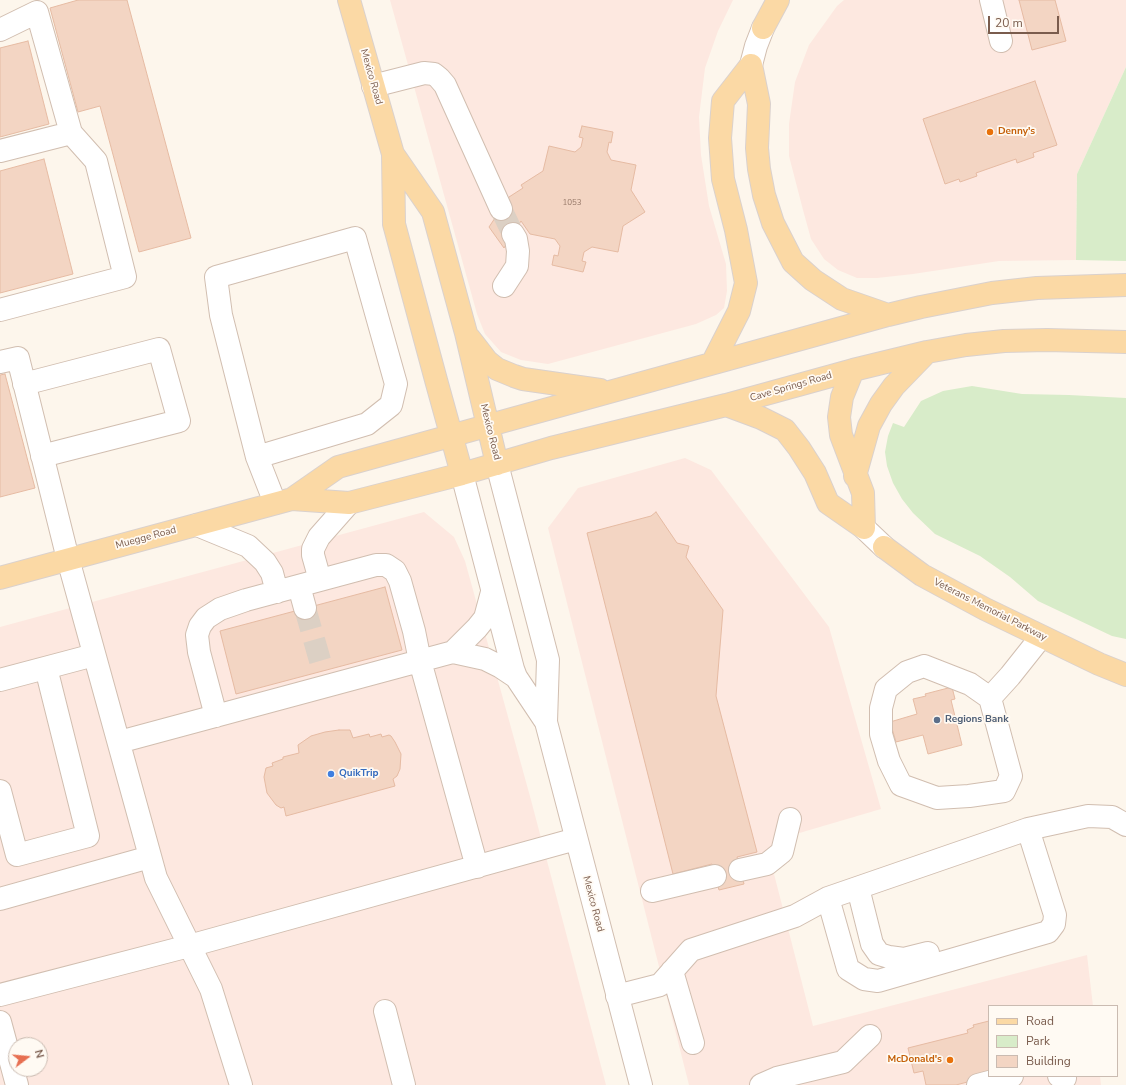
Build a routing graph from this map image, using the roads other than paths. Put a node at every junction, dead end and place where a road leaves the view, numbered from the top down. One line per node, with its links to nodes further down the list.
1 (349, 0): 8 (main road, Mexico Road)
2 (778, 0): 4 (main road)
3 (991, 0): 6 (street)
4 (763, 28): 7 (street)
5 (0, 30): 9 (street)
6 (1001, 41)
7 (751, 65): 17 (main road); 22 (main road)
8 (373, 86): 11 (main road, Mexico Road); 12 (street)
9 (72, 133): 10 (street); 16 (street)
10 (0, 151)
11 (393, 154): 18 (main road, Mexico Road); 28 (main road, Mexico Road)
12 (501, 209)
13 (513, 234): 15 (street)
14 (1126, 285): 17 (main road)
15 (504, 286)
16 (0, 310)
17 (888, 314): 22 (main road)
18 (466, 332): 25 (main road); 27 (main road, Mexico Road)
19 (1126, 342): 20 (main road, Cave Springs Road)
20 (926, 352): 23 (main road, Cave Springs Road); 33 (main road)
21 (0, 362): 24 (street)
22 (713, 362): 25 (main road)
23 (853, 370): 26 (main road, Cave Springs Road); 33 (main road)
24 (24, 384): 29 (street); 29 (street)
25 (609, 391): 27 (main road)
26 (726, 405): 31 (main road, Cave Springs Road); 37 (main road, Veterans Memorial Parkway)
27 (488, 425): 28 (main road, Muegge Road); 31 (main road, Mexico Road)
28 (451, 435): 32 (main road, Mexico Road); 34 (main road, Muegge Road)
29 (42, 456): 39 (street)
30 (257, 457): 30 (street); 34 (street)
31 (497, 464): 32 (main road, Cave Springs Road); 58 (street, Mexico Road)
32 (462, 474): 35 (main road, Muegge Road); 44 (street, Mexico Road)
33 (855, 476): 37 (main road)
34 (283, 501): 35 (main road, Muegge Road); 36 (main road, Muegge Road)
35 (349, 503): 41 (street)
36 (197, 525): 39 (main road, Muegge Road); 43 (street)
37 (864, 528): 38 (street, Veterans Memorial Parkway)
38 (884, 547): 46 (main road, Veterans Memorial Parkway)
39 (68, 559): 40 (main road, Muegge Road); 48 (street)
40 (0, 578)
41 (320, 580): 42 (street); 50 (street)
42 (299, 586): 43 (street); 45 (street)
43 (277, 592): 57 (street)
44 (492, 592): 47 (street); 53 (street, Mexico Road)
45 (305, 608)
46 (1041, 637): 51 (main road, Veterans Memorial Parkway); 56 (street)
47 (453, 652): 50 (street); 53 (street)
48 (94, 655): 52 (street); 59 (street)
49 (1126, 660): 51 (main road)
50 (420, 661): 57 (street); 67 (street)
51 (1098, 664): 54 (main road, Veterans Memorial Parkway)
52 (46, 668): 55 (street); 65 (street)
53 (516, 676): 58 (street, Mexico Road)
54 (1126, 676)
55 (0, 680)
56 (990, 698): 56 (street)
57 (216, 716): 59 (street)
58 (546, 722): 64 (street, Mexico Road)
59 (118, 742): 66 (street)
60 (0, 791): 65 (street)
61 (790, 819): 68 (street)
62 (1126, 826): 63 (street)
63 (1028, 828): 70 (street); 74 (street)
64 (576, 839): 67 (street); 78 (street, Mexico Road)
65 (8, 857)
66 (150, 857): 73 (street); 75 (street)
67 (477, 867): 75 (street)
68 (740, 870)
69 (716, 876): 71 (street)
70 (858, 888): 72 (street); 74 (street)
71 (652, 891)
72 (828, 898): 74 (street); 76 (street)
73 (0, 899)
74 (1029, 938)
75 (189, 946): 77 (street); 85 (street)
76 (672, 971): 78 (street); 82 (street)
77 (0, 995)
78 (617, 996): 87 (street, Mexico Road)
79 (385, 1011): 86 (street)
80 (0, 1022): 84 (street)
81 (870, 1036): 88 (street)
82 (694, 1043)
83 (1008, 1077): 89 (street)
84 (17, 1085)
85 (241, 1085)
86 (404, 1085)
87 (641, 1085)
88 (761, 1085)
89 (978, 1085)

